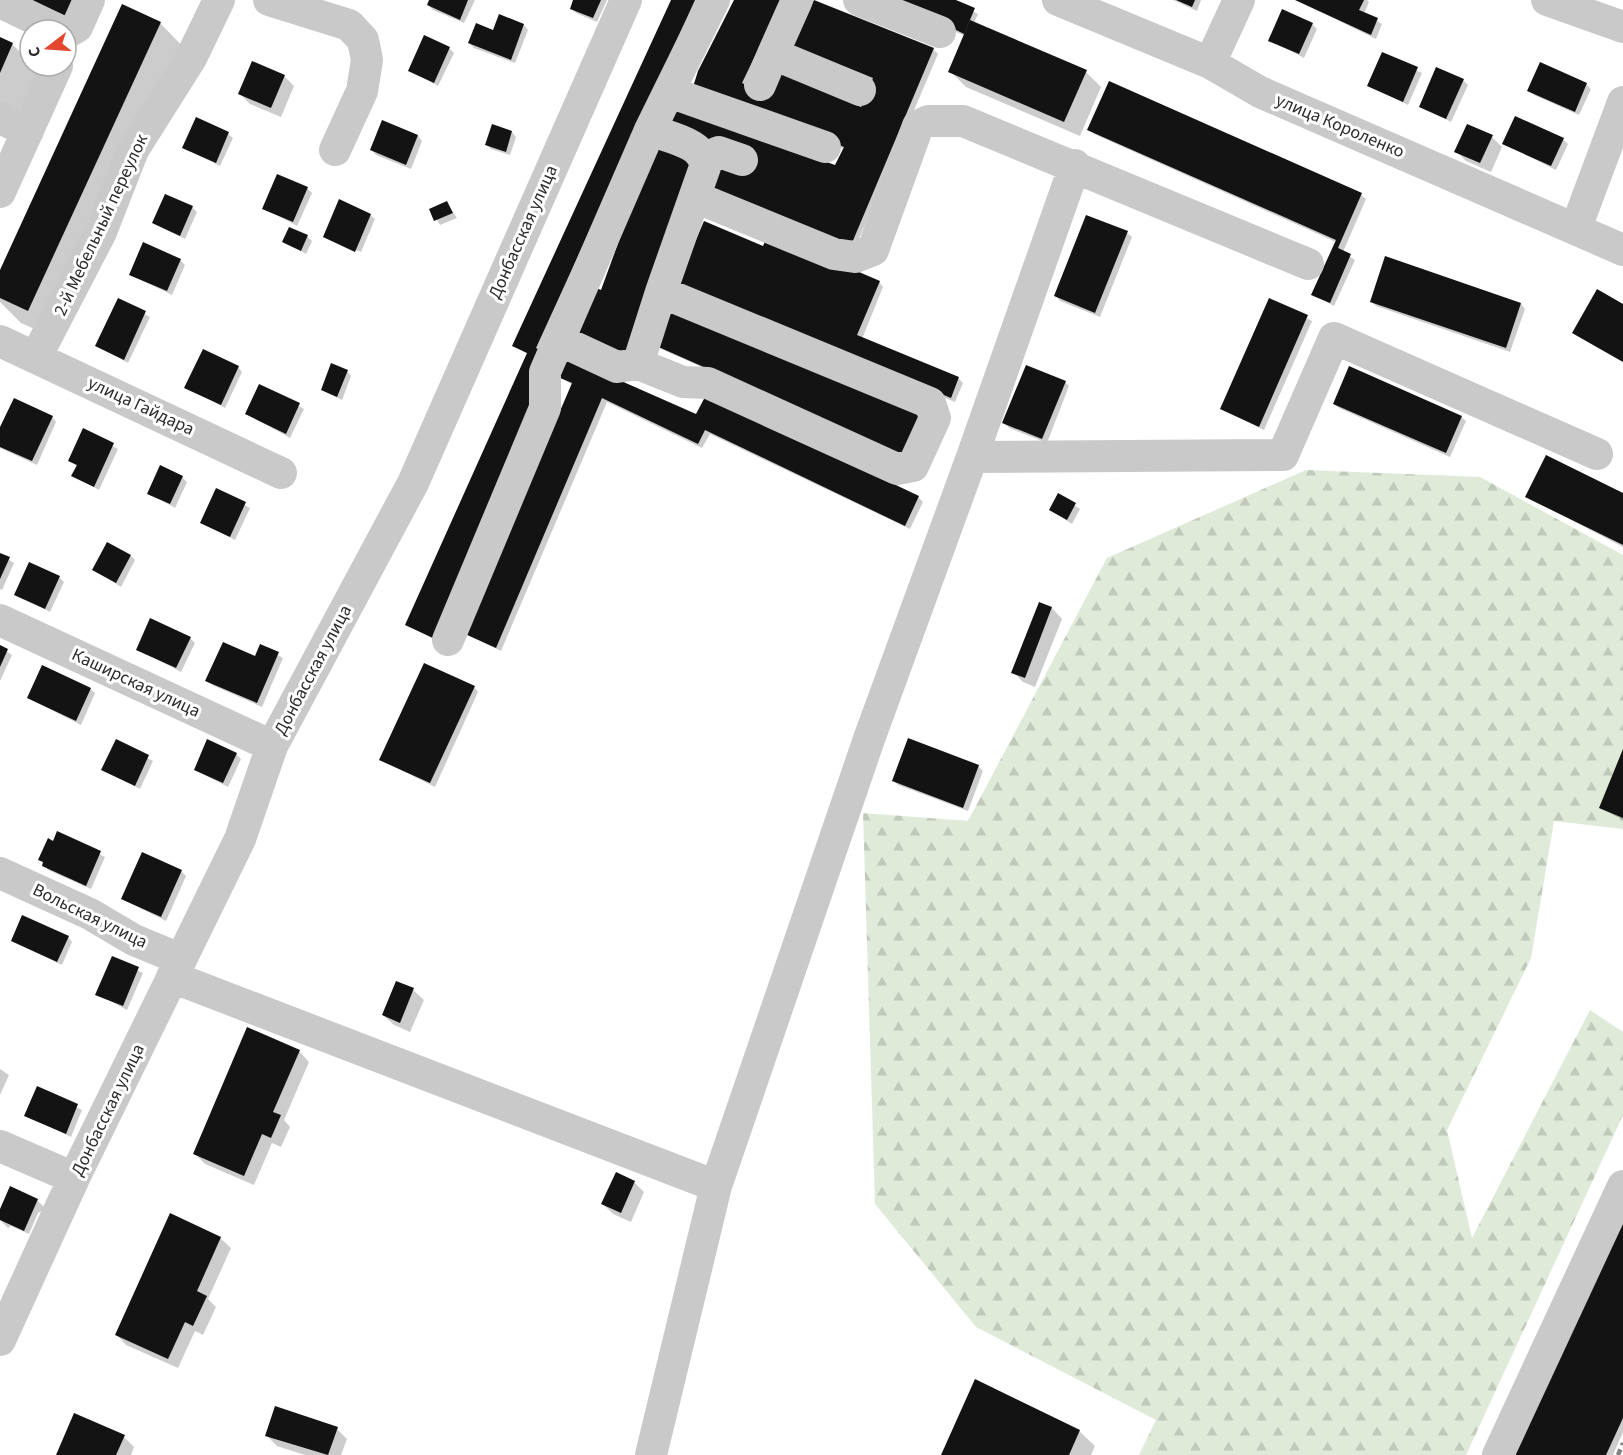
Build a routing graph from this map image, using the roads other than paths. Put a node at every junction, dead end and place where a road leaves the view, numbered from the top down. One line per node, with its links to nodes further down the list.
1 (89, 0): 13 (street)
2 (219, 0): 38 (street, 2-й Мебельный переулок)
3 (269, 0): 26 (street)
4 (626, 0): 45 (street, Донбасская улица)
5 (714, 0): 21 (street)
6 (796, 0): 16 (street)
7 (859, 0): 15 (street)
8 (1058, 0): 17 (street, улица Короленко)
9 (1239, 0): 17 (street)
10 (1547, 0): 14 (street)
11 (0, 2): 12 (street)
12 (33, 18)
13 (78, 25)
14 (1623, 27)
15 (940, 32)
16 (773, 54): 19 (street); 20 (street)
17 (1210, 63): 32 (street, улица Короленко)
18 (48, 78): 23 (street)
19 (760, 85)
20 (860, 90)
21 (669, 92): 24 (street); 25 (street)
22 (1623, 102): 32 (street)
23 (14, 125): 30 (street)
24 (650, 130): 27 (street); 36 (street)
25 (825, 147)
26 (335, 150)
27 (705, 158): 28 (street); 31 (street)
28 (742, 160)
29 (1074, 165): 31 (street); 34 (street); 41 (street)
30 (0, 192)
31 (695, 197): 35 (street)
32 (1576, 228): 33 (street, улица Короленко)
33 (1623, 250)
34 (1308, 264)
35 (661, 292): 39 (street); 39 (street)
36 (559, 340): 39 (street); 44 (street)
37 (0, 341): 38 (street, улица Гайдара)
38 (36, 357): 42 (street, улица Гайдара)
39 (638, 364)
40 (1597, 454): 41 (street)
41 (972, 457): 50 (street)
42 (281, 473)
43 (0, 620): 45 (street, Каширская улица)
44 (448, 640)
45 (272, 746): 47 (street, Донбасская улица)
46 (0, 873): 47 (street, Вольская улица)
47 (176, 968): 49 (street, Донбасская улица); 50 (street, Вольская улица)
48 (0, 1146): 49 (street)
49 (74, 1178): 52 (street, Донбасская улица)
50 (716, 1186): 53 (street)
51 (1623, 1186): 54 (street)
52 (0, 1340)
53 (651, 1455)
54 (1498, 1455)

